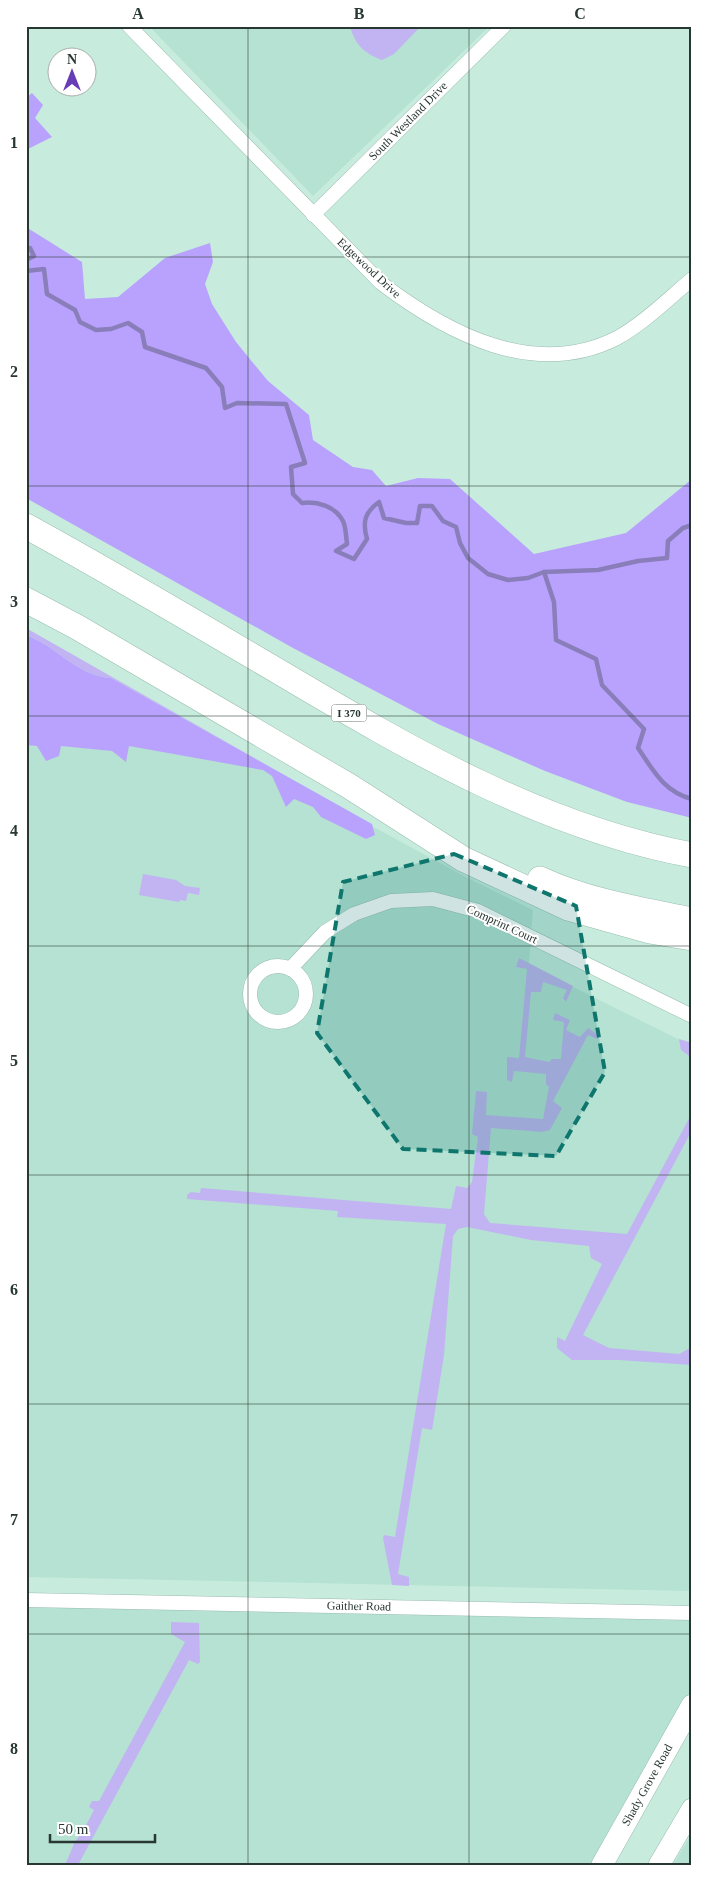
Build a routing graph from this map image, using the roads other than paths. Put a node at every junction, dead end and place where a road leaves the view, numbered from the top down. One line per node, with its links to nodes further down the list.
1 (129, 26): 3 (street, Edgewood Drive)
2 (504, 26): 3 (street, South Westland Drive)
3 (313, 215): 4 (street, Edgewood Drive)
4 (692, 279)
5 (26, 526): 8 (highway, I 370)
6 (26, 600): 7 (highway)
7 (349, 786): 9 (highway); 10 (highway)
8 (692, 855)
9 (692, 920)
10 (692, 938)
11 (290, 968): 11 (street); 12 (street, Comprint Court)
12 (692, 1016)
13 (26, 1600): 14 (street, Gaither Road)
14 (692, 1613)
15 (692, 1704): 17 (main road, Shady Grove Road)
16 (692, 1809): 18 (main road)
17 (602, 1865)
18 (659, 1865)

